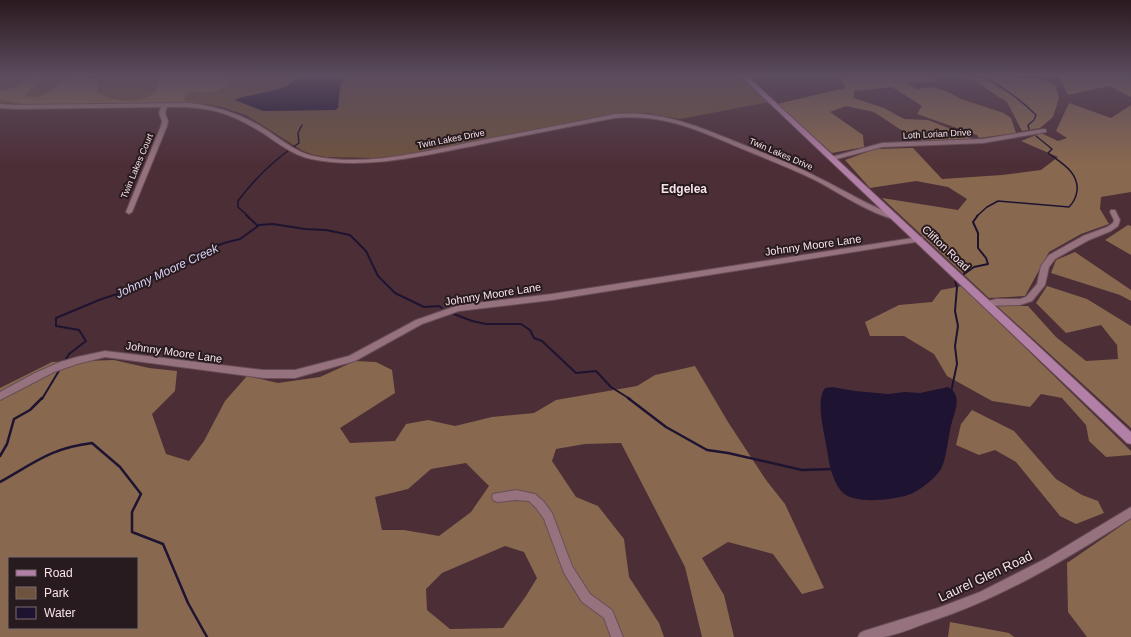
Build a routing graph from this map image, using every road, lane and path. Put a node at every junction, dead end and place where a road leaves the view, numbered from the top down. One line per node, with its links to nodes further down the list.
1 (166, 105): 3 (street, Twin Lakes Drive); 6 (street, Twin Lakes Court); 8 (street, Twin Lakes Drive)
2 (776, 105): 5 (main road, Clifton Road)
3 (0, 106)
4 (1044, 130): 5 (street, Loth Lorian Drive)
5 (833, 158): 8 (main road, Clifton Road)
6 (129, 212)
7 (1113, 212): 10 (street)
8 (896, 218): 9 (main road, Clifton Road)
9 (919, 239): 10 (main road, Clifton Road); 11 (street, Johnny Moore Lane)
10 (987, 304): 12 (main road, Clifton Road)
11 (0, 396)
12 (1131, 440)
13 (497, 497): 15 (street)
14 (1131, 512): 16 (street, Laurel Glen Road)
15 (618, 637)
16 (864, 637)

